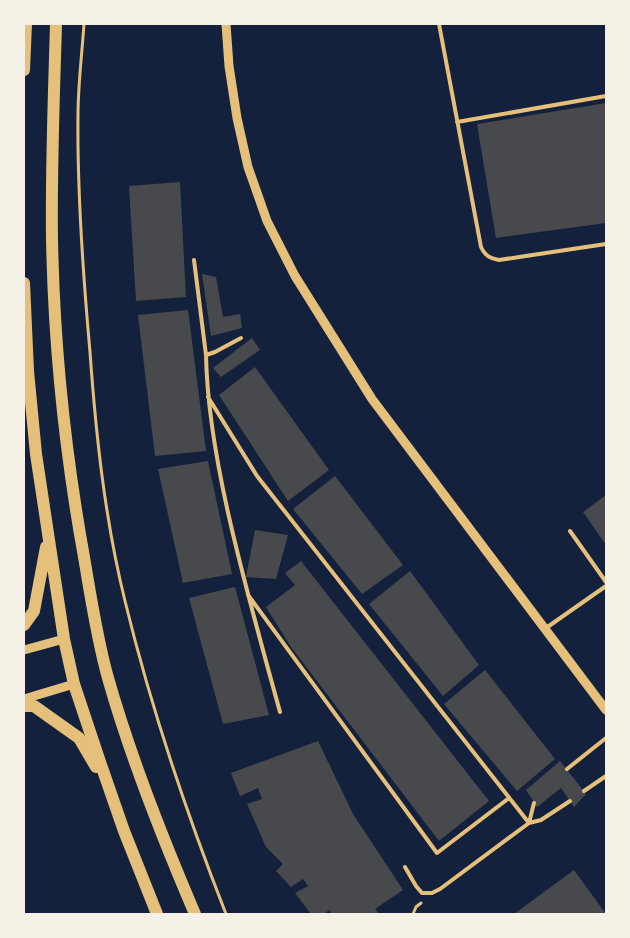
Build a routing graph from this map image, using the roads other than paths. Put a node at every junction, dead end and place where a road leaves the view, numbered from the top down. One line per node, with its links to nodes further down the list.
1 (26, 24): 5 (main road)
2 (56, 24): 39 (main road)
3 (226, 24): 20 (street)
4 (439, 24): 7 (lane)
5 (24, 70)
6 (606, 96): 7 (lane)
7 (457, 122): 8 (lane)
8 (606, 244)
9 (194, 260): 12 (lane)
10 (24, 283): 15 (main road)
11 (241, 338): 12 (lane)
12 (206, 355): 13 (lane)
13 (208, 397): 18 (lane); 32 (lane)
14 (570, 530): 16 (lane)
15 (48, 538): 19 (main road); 21 (main road)
16 (606, 582)
17 (606, 586): 20 (lane)
18 (248, 595): 27 (lane); 32 (lane)
19 (24, 625)
20 (544, 630): 26 (street)
21 (64, 639): 22 (street); 23 (main road)
22 (24, 650)
23 (74, 684): 24 (street); 35 (main road)
24 (24, 698)
25 (24, 706): 35 (main road)
26 (606, 710)
27 (280, 712)
28 (606, 738): 29 (lane)
29 (567, 769)
30 (606, 776): 31 (lane)
31 (584, 791)
32 (509, 798): 36 (lane)
33 (570, 801): 36 (lane)
34 (534, 803): 36 (lane)
35 (115, 807): 38 (main road)
36 (529, 823): 37 (lane)
37 (405, 867)
38 (157, 914)
39 (196, 914)

